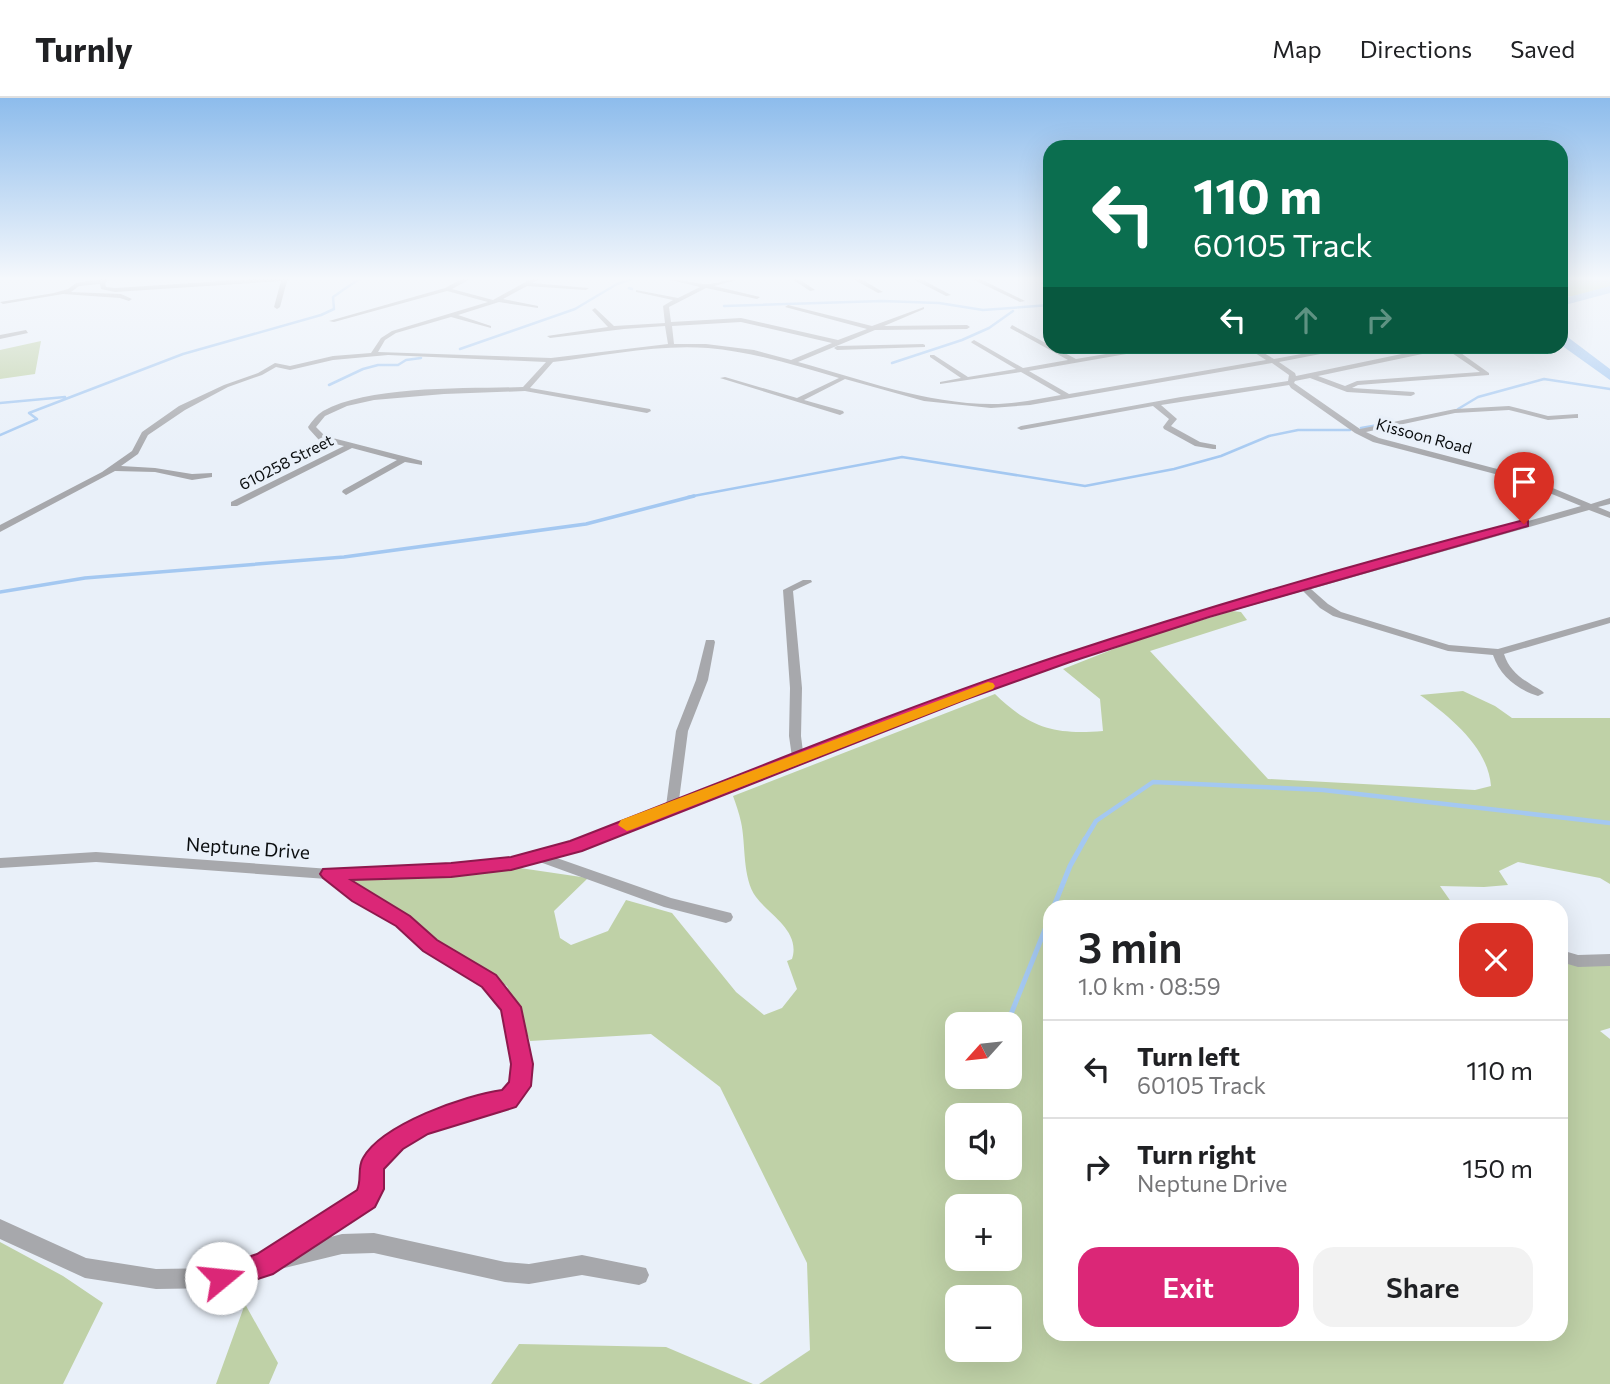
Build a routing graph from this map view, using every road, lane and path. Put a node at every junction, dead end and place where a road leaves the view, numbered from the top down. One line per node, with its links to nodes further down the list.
1 (383, 339): 10 (street)
2 (670, 339): 7 (street)
3 (825, 339): 6 (street)
4 (849, 339): 6 (street)
5 (974, 342): 22 (street)
6 (841, 343): 9 (street)
7 (671, 346): 18 (street); 20 (street)
8 (923, 346): 9 (street)
9 (830, 348): 20 (street)
10 (373, 354): 18 (street); 47 (street)
11 (1061, 354): 21 (street)
12 (1128, 354): 21 (street)
13 (1262, 354): 19 (street, Kissoon Road)
14 (1315, 354): 19 (street)
15 (1406, 354): 23 (street)
16 (1457, 354): 33 (street)
17 (932, 356): 26 (street)
18 (551, 360): 32 (street)
19 (1276, 361): 28 (street, Kissoon Road); 35 (street)
20 (792, 362): 24 (street)
21 (1076, 362): 22 (street)
22 (1023, 370): 26 (street); 35 (street)
23 (1310, 375): 28 (street); 29 (street)
24 (845, 377): 35 (street); 36 (street)
25 (723, 378): 36 (street)
26 (967, 379): 27 (street)
27 (942, 383)
28 (1292, 383): 31 (street); 37 (street); 42 (street, Kissoon Road)
29 (1331, 386): 30 (street); 33 (street)
30 (1317, 387)
31 (1307, 388)
32 (525, 389): 38 (street); 43 (street)
33 (1347, 390): 34 (street)
34 (1411, 394)
35 (1067, 396)
36 (798, 400): 39 (street)
37 (1155, 404): 41 (street); 44 (street)
38 (648, 411)
39 (840, 413)
40 (1575, 416): 42 (street)
41 (1021, 428)
42 (1358, 431): 52 (street, Kissoon Road)
43 (350, 446): 45 (street); 51 (street, 610258 Street)
44 (1213, 447)
45 (404, 459): 46 (street); 49 (street)
46 (419, 463)
47 (113, 468): 48 (street); 54 (street)
48 (209, 475)
49 (346, 492)
50 (1610, 501): 52 (street, Neptune Drive)
51 (234, 503)
52 (1589, 506): 53 (street, Kissoon Road); 56 (street, Neptune Drive)
53 (1610, 515)
54 (0, 529)
55 (807, 582): 61 (street)
56 (1303, 586): 59 (street); 61 (street, Neptune Drive)
57 (1610, 621): 59 (street)
58 (710, 642): 62 (street)
59 (1498, 652): 60 (street)
60 (1538, 693)
61 (798, 758): 62 (street, Neptune Drive)
62 (672, 807): 63 (street, Neptune Drive)
63 (540, 856): 65 (street, Neptune Drive); 66 (street)
64 (0, 863): 65 (street, Neptune Drive)
65 (330, 874): 70 (street)
66 (726, 917)
67 (1568, 958): 68 (street)
68 (1610, 960)
69 (0, 1229): 70 (street)
70 (264, 1265): 71 (street)
71 (639, 1275)

